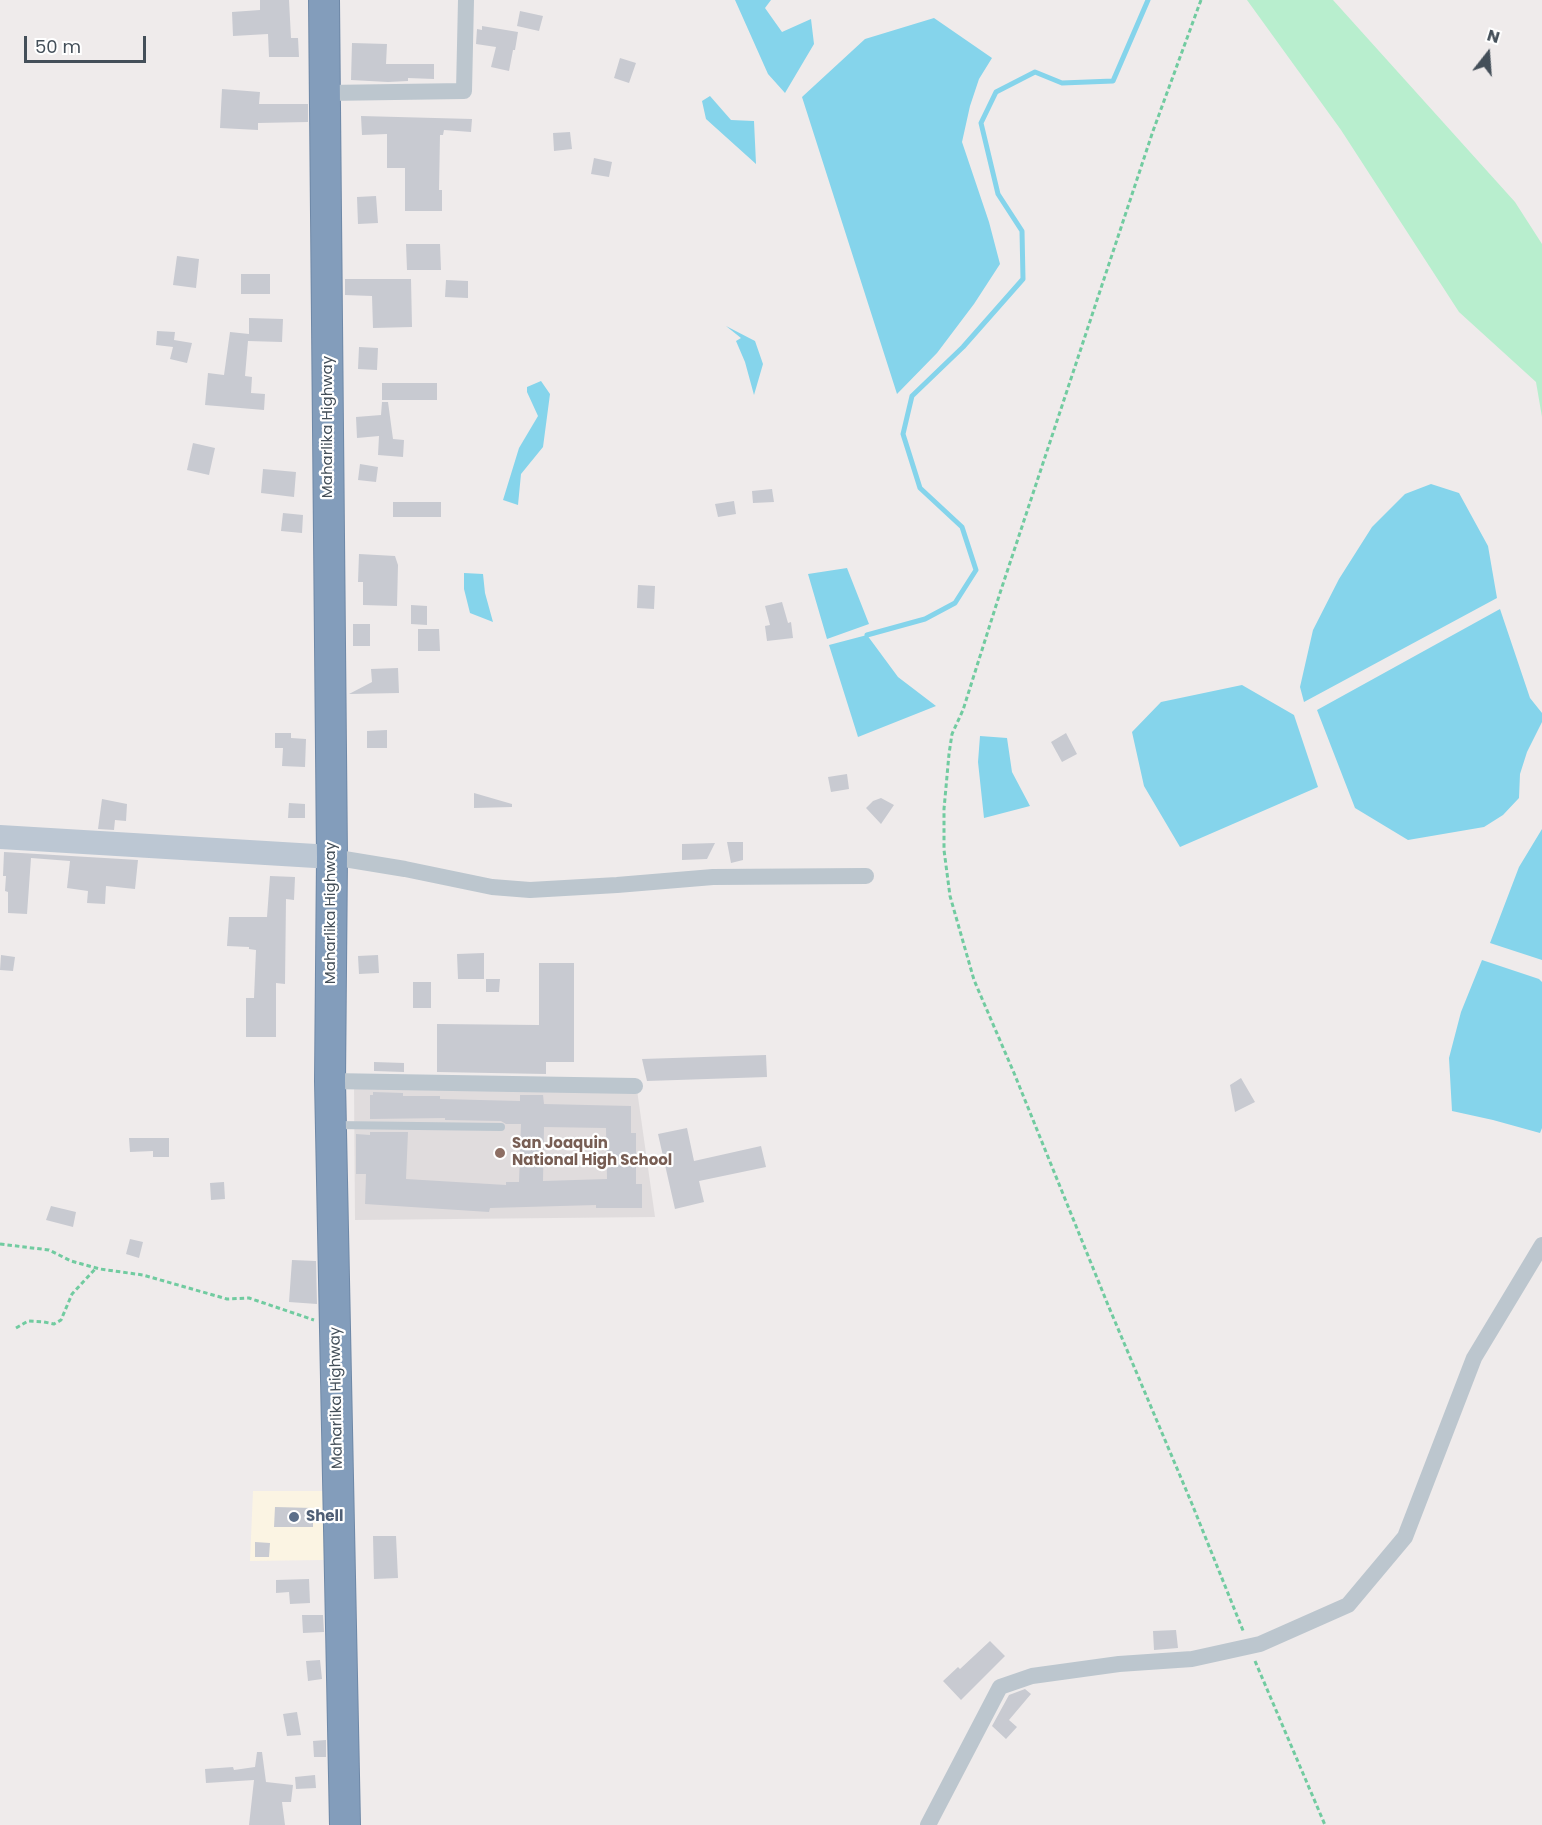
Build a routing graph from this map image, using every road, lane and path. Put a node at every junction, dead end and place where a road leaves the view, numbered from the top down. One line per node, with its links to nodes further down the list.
1 (324, 0): 4 (highway, Maharlika Highway)
2 (466, 0): 4 (street)
3 (1201, 0): 17 (path)
4 (326, 93): 6 (highway, Maharlika Highway)
5 (0, 837): 6 (street)
6 (332, 857): 7 (street); 8 (highway, Maharlika Highway)
7 (866, 876)
8 (330, 1081): 9 (street); 10 (highway, Maharlika Highway)
9 (635, 1086)
10 (332, 1125): 11 (lane); 15 (highway, Maharlika Highway)
11 (501, 1127)
12 (0, 1244): 14 (path)
13 (1542, 1245): 17 (street)
14 (96, 1268): 15 (path); 16 (path)
15 (336, 1327): 18 (highway, Maharlika Highway)
16 (16, 1328)
17 (1248, 1647): 19 (street); 20 (path)
18 (345, 1825)
19 (927, 1825)
20 (1325, 1825)

